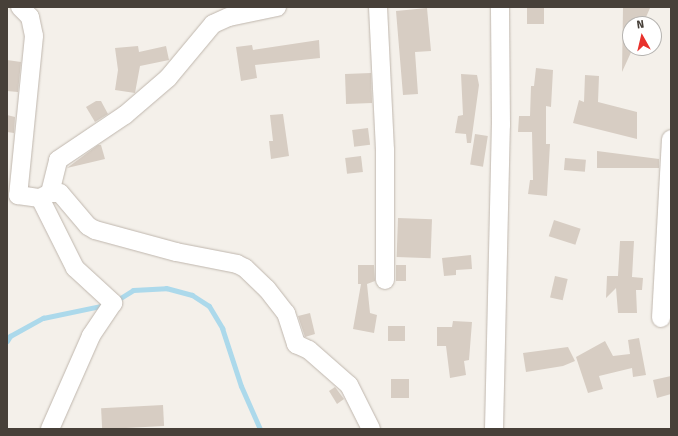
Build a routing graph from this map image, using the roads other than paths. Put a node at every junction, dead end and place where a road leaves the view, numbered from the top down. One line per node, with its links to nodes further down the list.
1 (20, 7): 6 (street)
2 (277, 7): 7 (street)
3 (378, 7): 8 (street)
4 (500, 7): 12 (street)
5 (671, 139): 9 (street)
6 (12, 192): 7 (street)
7 (45, 195): 10 (street); 11 (street)
8 (385, 280)
9 (661, 318)
10 (50, 429)
11 (371, 429)
12 (494, 429)

